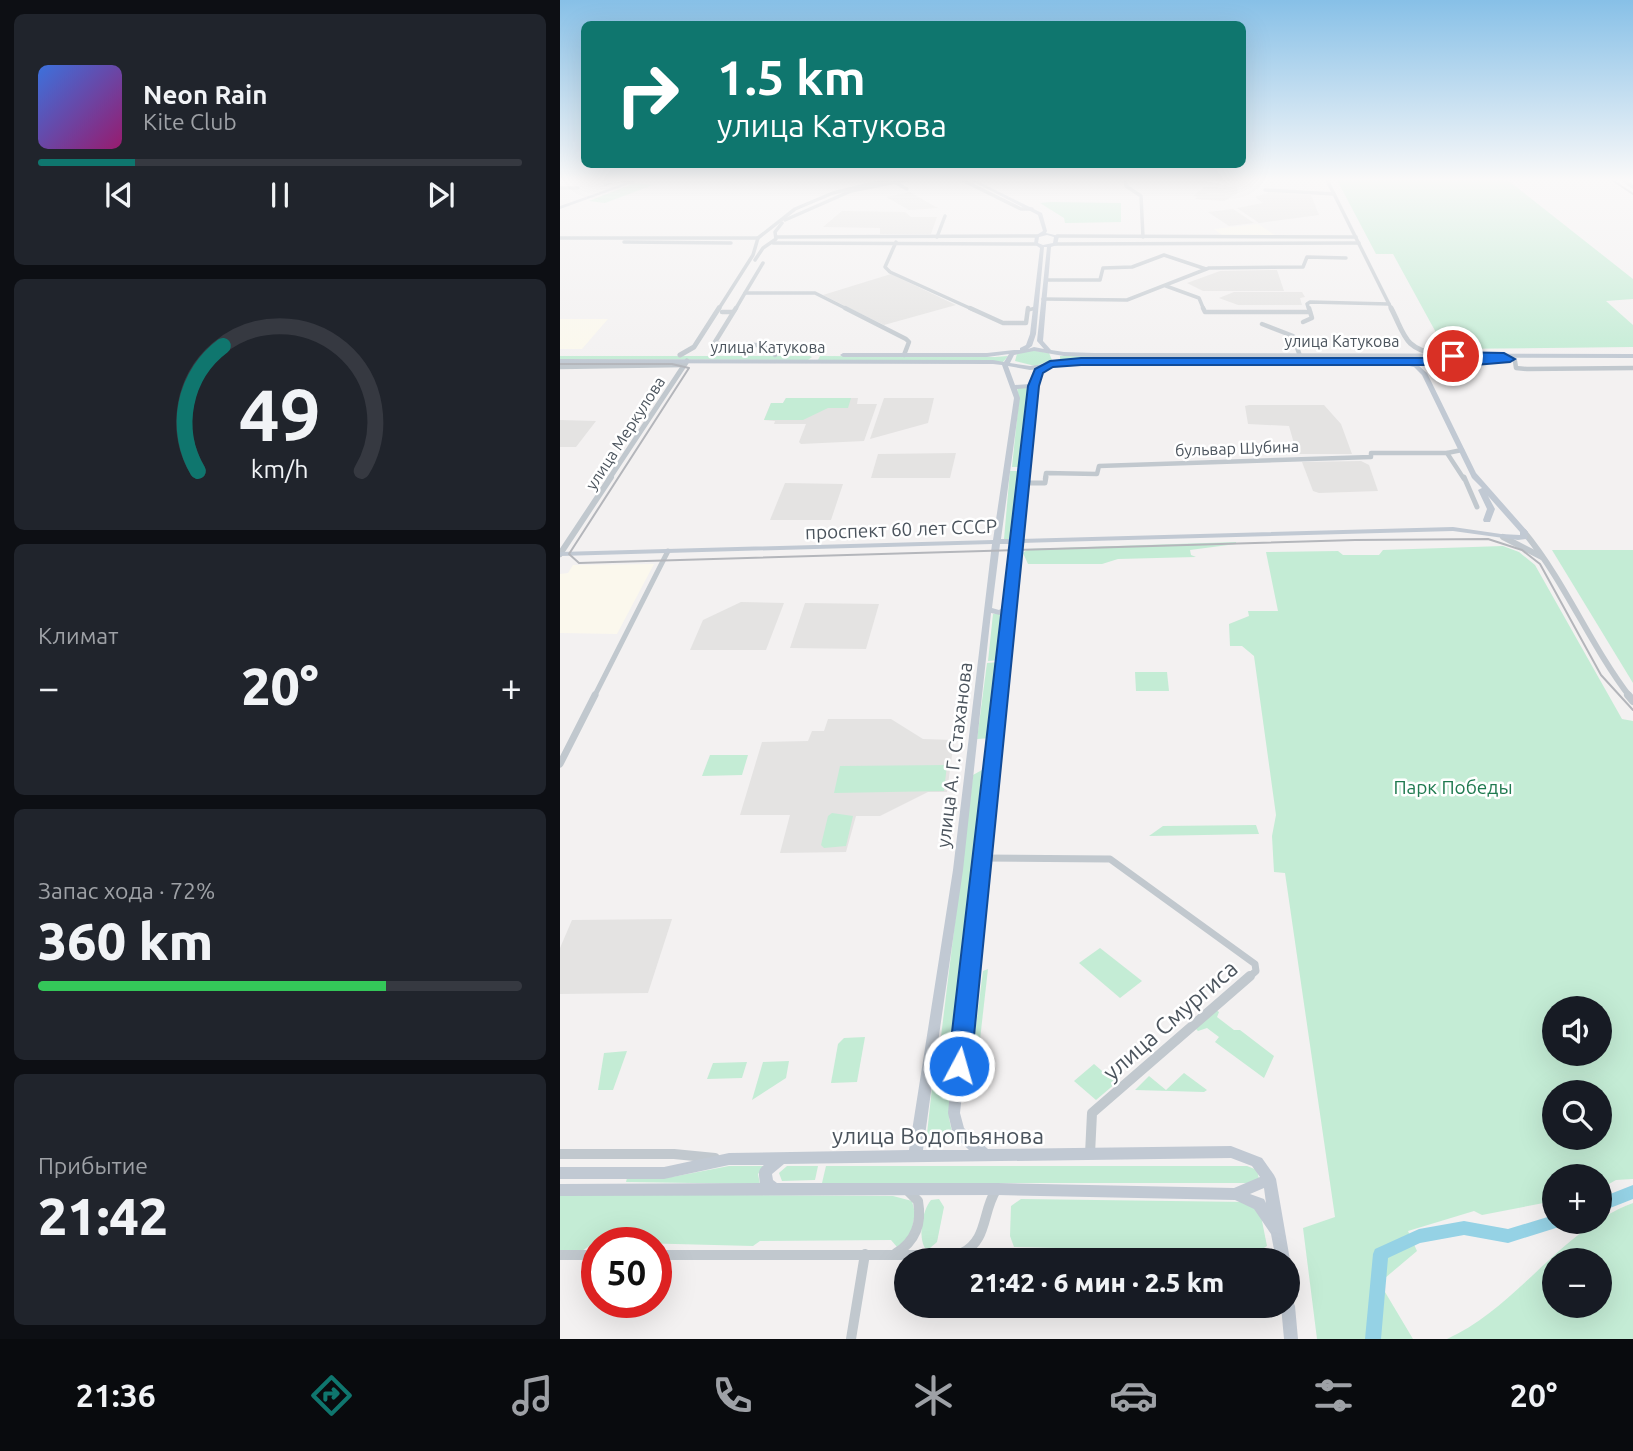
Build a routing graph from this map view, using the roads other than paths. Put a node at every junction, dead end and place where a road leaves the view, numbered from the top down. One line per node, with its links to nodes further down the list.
1 (600, 240): 8 (street)
2 (725, 240): 8 (street)
3 (758, 240): 38 (street)
4 (760, 240): 12 (street)
5 (773, 240): 12 (street)
6 (1038, 240): 14 (main road)
7 (1054, 240): 13 (main road)
8 (624, 242)
9 (896, 242): 12 (street); 14 (street); 27 (street)
10 (1326, 243): 11 (street); 13 (street)
11 (1359, 243): 26 (street)
12 (771, 244): 18 (street)
13 (1053, 244): 14 (main road); 20 (main road)
14 (1037, 245): 22 (main road)
15 (1346, 258): 17 (street)
16 (763, 263): 19 (street)
17 (1206, 268): 20 (street); 23 (street)
18 (747, 272): 19 (street); 28 (street)
19 (757, 272): 24 (street)
20 (1046, 280): 25 (main road)
21 (1031, 284): 22 (street)
22 (1038, 284): 27 (main road)
23 (1166, 286): 25 (street); 30 (street)
24 (745, 293): 29 (street); 40 (street)
25 (1043, 299): 35 (main road)
26 (1389, 304): 30 (street); 33 (street)
27 (1036, 308): 34 (main road)
28 (722, 312): 29 (street); 36 (street)
29 (733, 312): 39 (street)
30 (1310, 312): 31 (street)
31 (1303, 323)
32 (1262, 324): 41 (street)
33 (1409, 344): 42 (street); 43 (street)
34 (1018, 351): 35 (main road, улица Катукова); 40 (main road, улица Катукова); 54 (main road)
35 (1049, 351): 41 (main road, улица Катукова); 55 (main road)
36 (699, 353)
37 (560, 355): 38 (main road, улица Катукова)
38 (680, 355): 39 (main road, улица Катукова)
39 (775, 355): 45 (main road, улица Катукова)
40 (904, 355): 45 (main road, улица Катукова)
41 (1300, 355): 46 (main road, улица Катукова)
42 (1408, 355): 43 (main road, улица Катукова); 46 (main road, улица Катукова)
43 (1444, 356): 47 (main road, улица Катукова)
44 (1633, 356): 47 (main road, улица Катукова)
45 (811, 358): 53 (main road, улица Катукова); 54 (main road, улица Катукова)
46 (1330, 359): 50 (main road, улица Катукова); 55 (main road, улица Катукова)
47 (1505, 359): 49 (main road, улица Катукова); 51 (main road, улица Катукова)
48 (560, 361): 53 (main road, улица Катукова)
49 (1515, 361): 52 (main road, улица Катукова); 57 (street)
50 (1398, 362): 51 (main road, улица Катукова); 58 (main road)
51 (1429, 362): 58 (main road)
52 (1633, 362)
53 (686, 363): 56 (street); 76 (street, улица Меркулова)
54 (1004, 363): 55 (main road, улица Катукова); 60 (main road, улица А. Г. Стаханова)
55 (1048, 365): 59 (main road, улица А. Г. Стаханова)
56 (560, 368)
57 (1633, 368)
58 (1425, 374): 61 (main road)
59 (1033, 386): 60 (main road); 64 (main road, улица А. Г. Стаханова)
60 (1013, 387): 63 (main road, улица А. Г. Стаханова)
61 (1462, 450): 62 (street, бульвар Шубина); 65 (main road)
62 (1447, 453): 66 (street, бульвар Шубина); 67 (street)
63 (1007, 467): 64 (main road); 74 (main road, улица А. Г. Стаханова)
64 (1025, 468): 66 (main road, улица А. Г. Стаханова)
65 (1474, 475): 68 (main road); 69 (main road)
66 (1023, 483): 73 (main road, улица А. Г. Стаханова)
67 (1477, 507)
68 (1486, 521): 69 (main road); 70 (main road); 72 (main road)
69 (1513, 521): 71 (main road)
70 (1453, 529): 72 (main road); 73 (main road, проспект 60 лет СССР)
71 (1524, 532): 72 (main road); 77 (street)
72 (1499, 536): 77 (street)
73 (1016, 542): 74 (main road, проспект 60 лет СССР); 79 (main road, улица А. Г. Стаханова)
74 (996, 543): 75 (main road, проспект 60 лет СССР); 78 (main road, улица А. Г. Стаханова)
75 (668, 551): 76 (main road, проспект 60 лет СССР); 83 (street)
76 (560, 554)
77 (1550, 564): 82 (street)
78 (991, 580): 79 (main road); 81 (main road, улица А. Г. Стаханова)
79 (1010, 580): 80 (main road, улица А. Г. Стаханова)
80 (1008, 608): 81 (main road); 85 (main road, улица А. Г. Стаханова)
81 (988, 609): 84 (main road, улица А. Г. Стаханова)
82 (1633, 701)
83 (560, 764)
84 (969, 777): 85 (main road); 88 (main road, улица А. Г. Стаханова)
85 (990, 777): 86 (main road, улица А. Г. Стаханова)
86 (981, 858): 87 (main road, улица А. Г. Стаханова); 90 (street, улица Смургиса)
87 (960, 1057): 88 (main road); 91 (main road, улица А. Г. Стаханова)
88 (930, 1058): 92 (main road, улица А. Г. Стаханова)
89 (560, 1154): 94 (street)
90 (1090, 1154): 91 (main road, улица Водопьянова); 96 (main road, улица Водопьянова)
91 (986, 1156): 92 (main road, улица Водопьянова)
92 (915, 1157): 93 (main road, улица Водопьянова)
93 (783, 1158): 94 (main road, улица Водопьянова); 100 (main road)
94 (729, 1159): 95 (main road, улица Водопьянова)
95 (560, 1173)
96 (1269, 1179): 101 (main road); 102 (main road)
97 (998, 1189): 99 (main road); 101 (main road); 103 (street)
98 (560, 1190): 100 (main road)
99 (907, 1190): 100 (main road); 109 (street)
100 (779, 1191)
101 (1235, 1194): 102 (main road)
102 (1279, 1234): 104 (main road)
103 (973, 1248)
104 (1281, 1248)
105 (865, 1254): 108 (street); 109 (street); 111 (street)
106 (560, 1255): 107 (street)
107 (581, 1255)
108 (672, 1255)
109 (892, 1255)
110 (1289, 1318): 112 (main road)
111 (851, 1339)
112 (1291, 1339)

